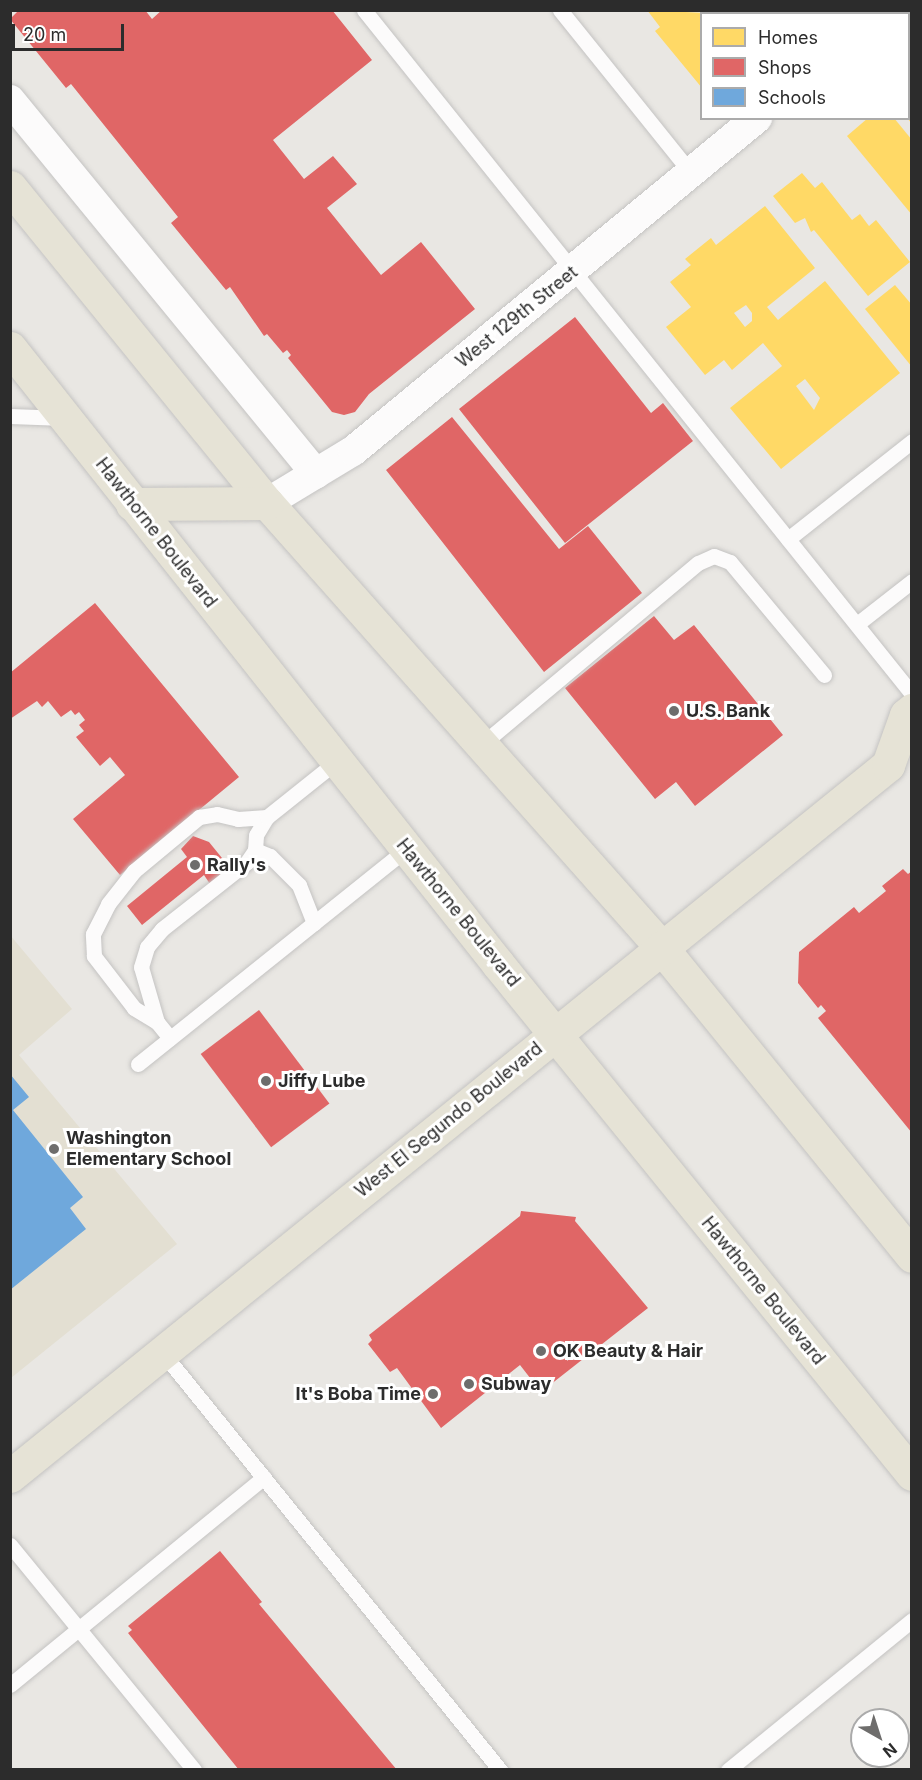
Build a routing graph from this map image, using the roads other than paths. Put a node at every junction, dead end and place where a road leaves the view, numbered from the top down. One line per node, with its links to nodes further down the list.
1 (364, 10): 7 (lane)
2 (560, 10): 5 (lane)
3 (10, 100): 12 (street)
4 (755, 120): 5 (street, West 129th Street)
5 (691, 173): 7 (street, West 129th Street)
6 (10, 187): 13 (main road)
7 (572, 272): 12 (street, West 129th Street); 15 (lane)
8 (10, 348): 10 (main road, Hawthorne Boulevard)
9 (10, 416): 10 (lane)
10 (65, 418): 14 (main road, Hawthorne Boulevard)
11 (912, 441): 15 (lane)
12 (316, 474): 13 (street, West 129th Street)
13 (267, 503): 14 (main road); 21 (main road)
14 (132, 504): 22 (main road, Hawthorne Boulevard)
15 (788, 539): 17 (lane)
16 (912, 580): 17 (lane)
17 (856, 624): 19 (lane)
18 (824, 675): 21 (lane)
19 (912, 694)
20 (912, 710): 23 (main road, West El Segundo Boulevard)
21 (481, 745): 28 (main road)
22 (337, 762): 24 (lane); 25 (main road, Hawthorne Boulevard)
23 (900, 765): 28 (main road, West El Segundo Boulevard)
24 (267, 817): 26 (lane); 29 (lane)
25 (406, 849): 27 (lane); 30 (main road, Hawthorne Boulevard)
26 (255, 850): 27 (lane); 29 (lane)
27 (314, 923): 31 (lane)
28 (661, 947): 30 (main road, West El Segundo Boulevard); 33 (main road)
29 (157, 1022): 31 (lane)
30 (555, 1034): 34 (main road, West El Segundo Boulevard); 35 (main road, Hawthorne Boulevard)
31 (170, 1038): 32 (lane)
32 (138, 1064)
33 (908, 1244)
34 (162, 1352): 36 (main road, West El Segundo Boulevard); 37 (lane)
35 (912, 1474)
36 (10, 1476)
37 (264, 1477): 40 (lane); 43 (lane)
38 (10, 1545): 40 (lane)
39 (912, 1620): 44 (lane)
40 (78, 1627): 41 (lane); 42 (lane)
41 (10, 1685)
42 (194, 1770)
43 (500, 1770)
44 (728, 1770)

